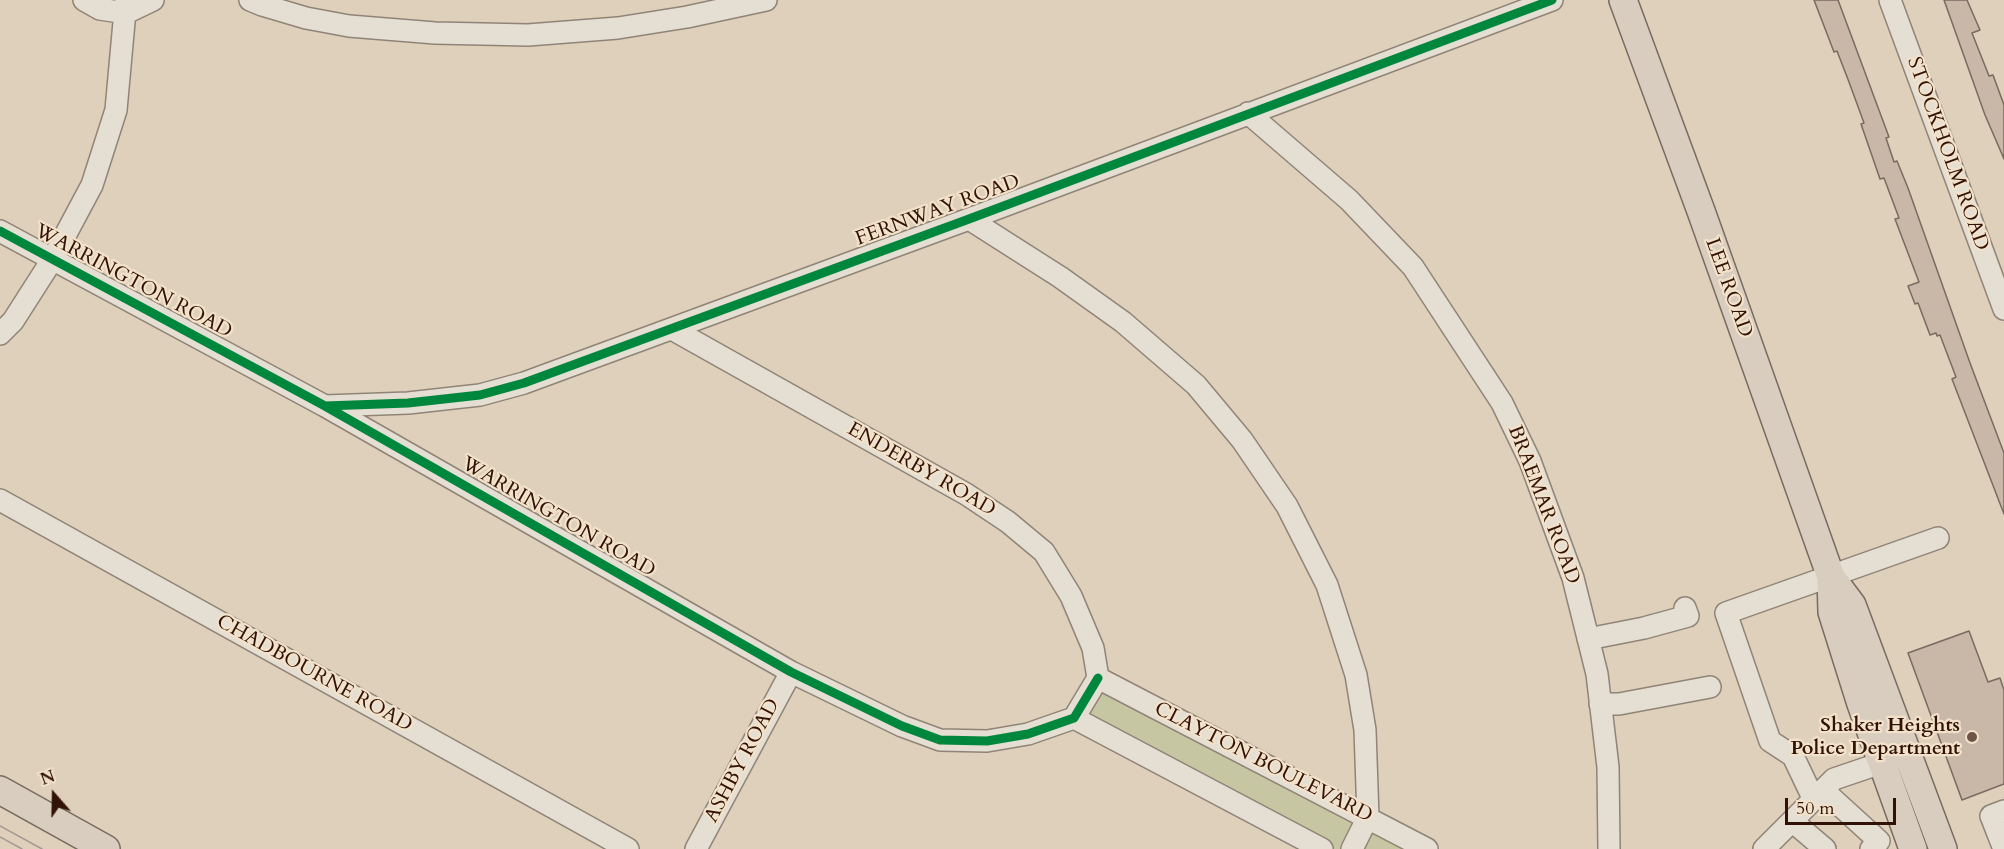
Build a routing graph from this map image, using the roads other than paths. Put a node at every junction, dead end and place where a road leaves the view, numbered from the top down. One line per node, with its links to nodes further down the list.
1 (84, 0): 8 (street)
2 (153, 0): 8 (street)
3 (250, 0): 4 (street)
4 (766, 0)
5 (1552, 0): 9 (street, FERNWAY ROAD)
6 (1623, 0): 19 (main road, LEE ROAD)
7 (1890, 0): 13 (street, STOCKHOLM ROAD)
8 (126, 7): 12 (street)
9 (1248, 113): 10 (street, FERNWAY ROAD); 21 (street, BRAEMAR ROAD)
10 (969, 219): 14 (street, FERNWAY ROAD); 32 (street)
11 (0, 231): 12 (street, WARRINGTON ROAD)
12 (52, 260): 15 (street); 16 (street, WARRINGTON ROAD)
13 (2004, 309)
14 (672, 329): 16 (street, FERNWAY ROAD); 23 (street, ENDERBY ROAD)
15 (0, 334)
16 (326, 406): 22 (street, WARRINGTON ROAD)
17 (0, 500): 35 (street, CHADBOURNE ROAD)
18 (1938, 538): 19 (street)
19 (1831, 577): 27 (main road, LEE ROAD); 28 (main road, LEE ROAD); 30 (street)
20 (1685, 608): 21 (street)
21 (1588, 639): 25 (street, BRAEMAR ROAD)
22 (791, 672): 26 (street, WARRINGTON ROAD); 36 (street, ASHBY ROAD)
23 (1098, 678): 26 (street); 32 (street, CLAYTON BOULEVARD)
24 (1711, 692): 25 (street)
25 (1600, 705): 40 (street, BRAEMAR ROAD)
26 (1074, 718): 37 (street)
27 (1907, 754): 28 (street); 45 (main road, LEE ROAD)
28 (1882, 763): 30 (street); 44 (main road, LEE ROAD)
29 (0, 790): 34 (main road)
30 (1818, 795): 33 (street); 43 (street)
31 (2004, 811): 46 (street)
32 (1368, 817): 38 (street); 39 (street, CLAYTON BOULEVARD)
33 (1792, 821): 41 (street); 42 (street)
34 (106, 849)
35 (628, 849)
36 (696, 849)
37 (1322, 849)
38 (1352, 849)
39 (1427, 849)
40 (1609, 849)
41 (1764, 849)
42 (1825, 849)
43 (1871, 849)
44 (1913, 849)
45 (1943, 849)
46 (2004, 849)

